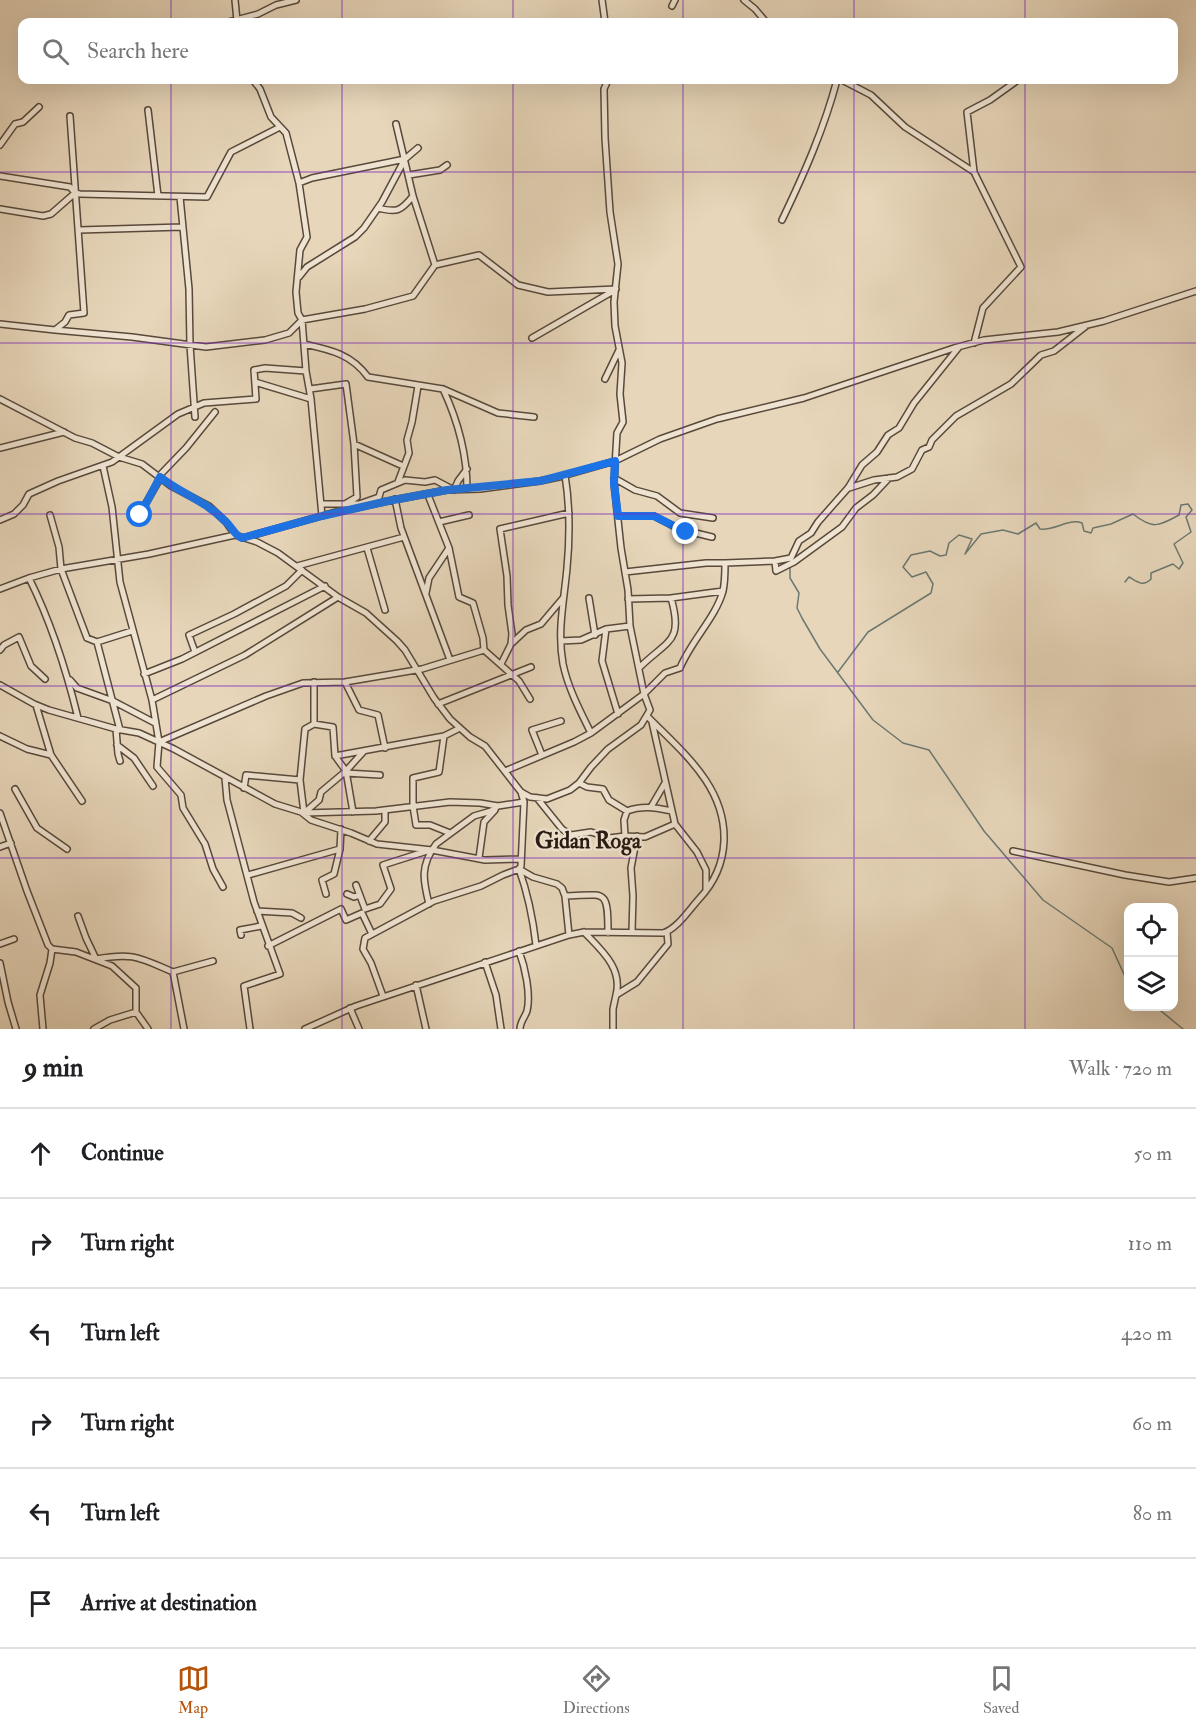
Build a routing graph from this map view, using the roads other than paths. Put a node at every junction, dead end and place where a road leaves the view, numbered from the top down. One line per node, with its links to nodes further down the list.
1 (235, 0): 5 (street)
2 (296, 0): 6 (street)
3 (602, 0): 7 (street)
4 (744, 0): 8 (street)
5 (237, 18)
6 (246, 18)
7 (604, 18)
8 (762, 18)
9 (256, 84): 18 (street)
10 (606, 84): 38 (street)
11 (836, 84): 33 (street)
12 (850, 84): 23 (street)
13 (1012, 84): 23 (street)
14 (39, 107): 19 (street)
15 (148, 110): 28 (street)
16 (70, 116): 27 (street)
17 (396, 124): 21 (street)
18 (280, 127): 26 (street); 30 (street)
19 (0, 145)
20 (418, 148): 21 (street)
21 (405, 159): 24 (street); 26 (street); 31 (street)
22 (447, 165): 24 (street)
23 (974, 172): 45 (street)
24 (409, 175): 29 (street)
25 (0, 176): 27 (street)
26 (299, 183): 37 (street)
27 (75, 193): 28 (street); 32 (street); 35 (street)
28 (158, 196): 30 (street)
29 (413, 196): 31 (street); 36 (street)
30 (180, 197): 34 (street)
31 (378, 208): 37 (street)
32 (0, 209)
33 (782, 220)
34 (182, 226): 35 (street); 47 (street)
35 (79, 230): 43 (street)
36 (435, 265): 38 (street); 40 (street)
37 (299, 277): 40 (street)
38 (616, 289): 44 (street); 49 (street)
39 (1196, 291): 42 (street)
40 (302, 320): 46 (street); 47 (street)
41 (0, 324): 43 (street)
42 (1087, 325): 45 (street); 72 (street)
43 (55, 330): 47 (street)
44 (532, 338)
45 (974, 343): 48 (street)
46 (304, 344): 50 (street); 53 (street)
47 (190, 345): 59 (street)
48 (959, 346): 65 (street); 74 (street)
49 (619, 349): 51 (street); 65 (street)
50 (306, 371): 52 (street); 54 (street)
51 (605, 379)
52 (255, 382): 57 (street); 64 (street)
53 (418, 386): 55 (street); 67 (street)
54 (310, 389): 57 (street); 62 (street)
55 (443, 389): 60 (street); 68 (street)
56 (0, 399): 61 (street)
57 (311, 399): 79 (street)
58 (215, 412): 70 (street)
59 (195, 417)
60 (534, 417)
61 (64, 432): 63 (street); 64 (street)
62 (354, 444): 67 (street); 80 (street)
63 (0, 448)
64 (119, 457): 66 (street); 70 (street)
65 (615, 461): 69 (street); 71 (street)
66 (104, 466): 87 (street); 96 (street)
67 (403, 466): 73 (street)
68 (467, 469): 75 (street); 76 (street)
69 (565, 475): 75 (street); 81 (street)
70 (160, 477): 88 (street); 90 (street)
71 (614, 478): 85 (street); 86 (street)
72 (889, 478): 74 (street); 97 (street)
73 (398, 482): 76 (street); 80 (street)
74 (848, 488): 97 (street)
75 (467, 489): 76 (street)
76 (454, 490): 77 (street)
77 (428, 495): 78 (street); 89 (street)
78 (395, 499): 84 (street); 91 (street)
79 (322, 504): 80 (street); 84 (street)
80 (345, 504)
81 (569, 513): 108 (street); 119 (street)
82 (50, 515): 100 (street)
83 (469, 515): 89 (street)
84 (322, 516): 93 (street)
85 (618, 516): 92 (street); 101 (street)
86 (713, 518)
87 (0, 520)
88 (135, 522)
89 (439, 522): 95 (street)
90 (235, 535): 93 (street); 96 (street)
91 (404, 537): 94 (street); 106 (street)
92 (712, 537)
93 (242, 538): 99 (street)
94 (367, 548): 99 (street); 112 (street)
95 (449, 548): 106 (street); 121 (street)
96 (117, 559): 100 (street); 115 (street)
97 (775, 561): 98 (street)
98 (725, 563): 101 (street); 105 (street)
99 (299, 568): 103 (street); 122 (street)
100 (61, 569): 102 (street); 118 (street)
101 (625, 572): 111 (street)
102 (29, 578): 104 (street); 130 (street)
103 (325, 586): 107 (street); 122 (street)
104 (0, 589)
105 (723, 591): 110 (street); 135 (street)
106 (425, 595): 123 (street)
107 (338, 597): 127 (street); 137 (street)
108 (564, 597): 117 (street); 119 (street)
109 (589, 598): 116 (street)
110 (671, 598): 111 (street); 126 (street)
111 (628, 599): 113 (street)
112 (385, 610)
113 (630, 626): 114 (street); 126 (street)
114 (606, 629): 116 (street); 141 (street)
115 (132, 631): 118 (street); 128 (street)
116 (596, 635): 117 (street)
117 (561, 641): 149 (street)
118 (97, 642): 138 (street)
119 (511, 644): 124 (street)
120 (0, 650): 131 (street)
121 (484, 650): 123 (street); 124 (street)
122 (195, 652): 128 (street)
123 (450, 660): 127 (street)
124 (501, 664): 129 (street)
125 (531, 667): 129 (street)
126 (639, 669): 135 (street)
127 (415, 670): 133 (street); 139 (street)
128 (144, 674): 137 (street)
129 (512, 674): 136 (street); 139 (street)
130 (68, 677): 138 (street); 142 (street)
131 (45, 680)
132 (314, 682): 133 (street); 146 (street); 152 (street)
133 (345, 682): 154 (street)
134 (2, 684): 140 (street)
135 (644, 694): 141 (street); 143 (street)
136 (530, 699)
137 (152, 700): 145 (street)
138 (113, 701): 145 (street); 148 (street)
139 (438, 704): 147 (street)
140 (36, 705): 142 (street); 156 (street)
141 (618, 714): 149 (street)
142 (78, 718): 148 (street)
143 (650, 719): 165 (street); 166 (street); 204 (street)
144 (561, 721): 157 (street)
145 (155, 723): 152 (street)
146 (314, 724): 158 (street); 164 (street)
147 (460, 728): 151 (street); 160 (street)
148 (118, 730): 152 (street); 153 (street)
149 (591, 733): 157 (street)
150 (0, 736): 156 (street)
151 (444, 736): 154 (street); 174 (street)
152 (159, 742): 163 (street); 203 (street)
153 (117, 745): 159 (street); 167 (street)
154 (385, 748): 155 (street)
155 (364, 751): 158 (street); 161 (street)
156 (51, 755): 172 (street)
157 (542, 755): 160 (street)
158 (335, 756): 161 (street)
159 (120, 761)
160 (505, 771): 170 (street)
161 (346, 772): 162 (street); 180 (street); 182 (street)
162 (380, 775)
163 (225, 778): 168 (street); 200 (street)
164 (300, 780): 168 (street); 182 (street)
165 (579, 783): 171 (street); 178 (street)
166 (665, 783): 176 (street); 179 (street)
167 (153, 786)
168 (244, 788): 182 (street)
169 (15, 789): 193 (street)
170 (521, 792): 171 (street); 173 (street)
171 (537, 798): 188 (street)
172 (82, 801)
173 (524, 802): 175 (street); 198 (street)
174 (413, 806): 175 (street); 177 (street); 186 (street)
175 (498, 806): 183 (street); 197 (street)
176 (651, 807): 178 (street); 179 (street)
177 (385, 810): 180 (street); 190 (street)
178 (627, 811): 188 (street)
179 (672, 811): 184 (street)
180 (353, 812): 182 (street)
181 (0, 813): 191 (street)
182 (304, 813): 185 (street)
183 (464, 823): 186 (street); 187 (street)
184 (675, 824): 189 (street); 204 (street)
185 (341, 829): 190 (street); 194 (street)
186 (442, 829): 187 (street)
187 (450, 832): 195 (street)
188 (625, 836): 189 (street)
189 (637, 836): 216 (street)
190 (369, 841): 195 (street)
191 (11, 843): 192 (street); 226 (street)
192 (0, 848)
193 (67, 849)
194 (340, 849): 200 (street); 205 (street)
195 (432, 850): 197 (street); 209 (street); 211 (street)
196 (1014, 851): 201 (street)
197 (479, 858): 198 (street)
198 (521, 858): 199 (street)
199 (519, 869): 208 (street); 209 (street); 224 (street)
200 (248, 875): 210 (street)
201 (1196, 878)
202 (356, 885): 207 (street)
203 (223, 887)
204 (706, 891): 217 (street)
205 (326, 894)
206 (347, 894): 207 (street)
207 (360, 895): 211 (street)
208 (565, 896): 218 (street); 221 (street)
209 (429, 904): 219 (street)
210 (256, 910): 213 (street); 214 (street)
211 (364, 911): 219 (street); 225 (street)
212 (78, 916): 228 (street)
213 (301, 918)
214 (261, 926): 220 (street); 225 (street)
215 (584, 932): 218 (street); 221 (street); 234 (street)
216 (632, 932): 217 (street); 218 (street)
217 (667, 932): 234 (street)
218 (608, 933)
219 (372, 934): 235 (street)
220 (241, 935)
221 (569, 935): 224 (street)
222 (14, 939): 223 (street)
223 (0, 944)
224 (536, 945): 227 (street)
225 (268, 946): 244 (street)
226 (52, 949): 228 (street); 240 (street)
227 (519, 951): 231 (street); 250 (street)
228 (96, 959): 232 (street); 237 (street)
229 (213, 961): 232 (street)
230 (0, 963): 239 (street)
231 (485, 963): 233 (street); 249 (street)
232 (173, 972): 243 (street)
233 (416, 985): 235 (street); 248 (street)
234 (616, 995): 251 (street)
235 (383, 996): 236 (street)
236 (350, 1008): 238 (street); 247 (street)
237 (136, 1012): 241 (street); 242 (street)
238 (321, 1021): 245 (street); 246 (street)
239 (16, 1029)
240 (43, 1029)
241 (94, 1029)
242 (148, 1029)
243 (184, 1029)
244 (250, 1029)
245 (304, 1029)
246 (324, 1029)
247 (359, 1029)
248 (426, 1029)
249 (501, 1029)
250 (520, 1029)
251 (611, 1029)

